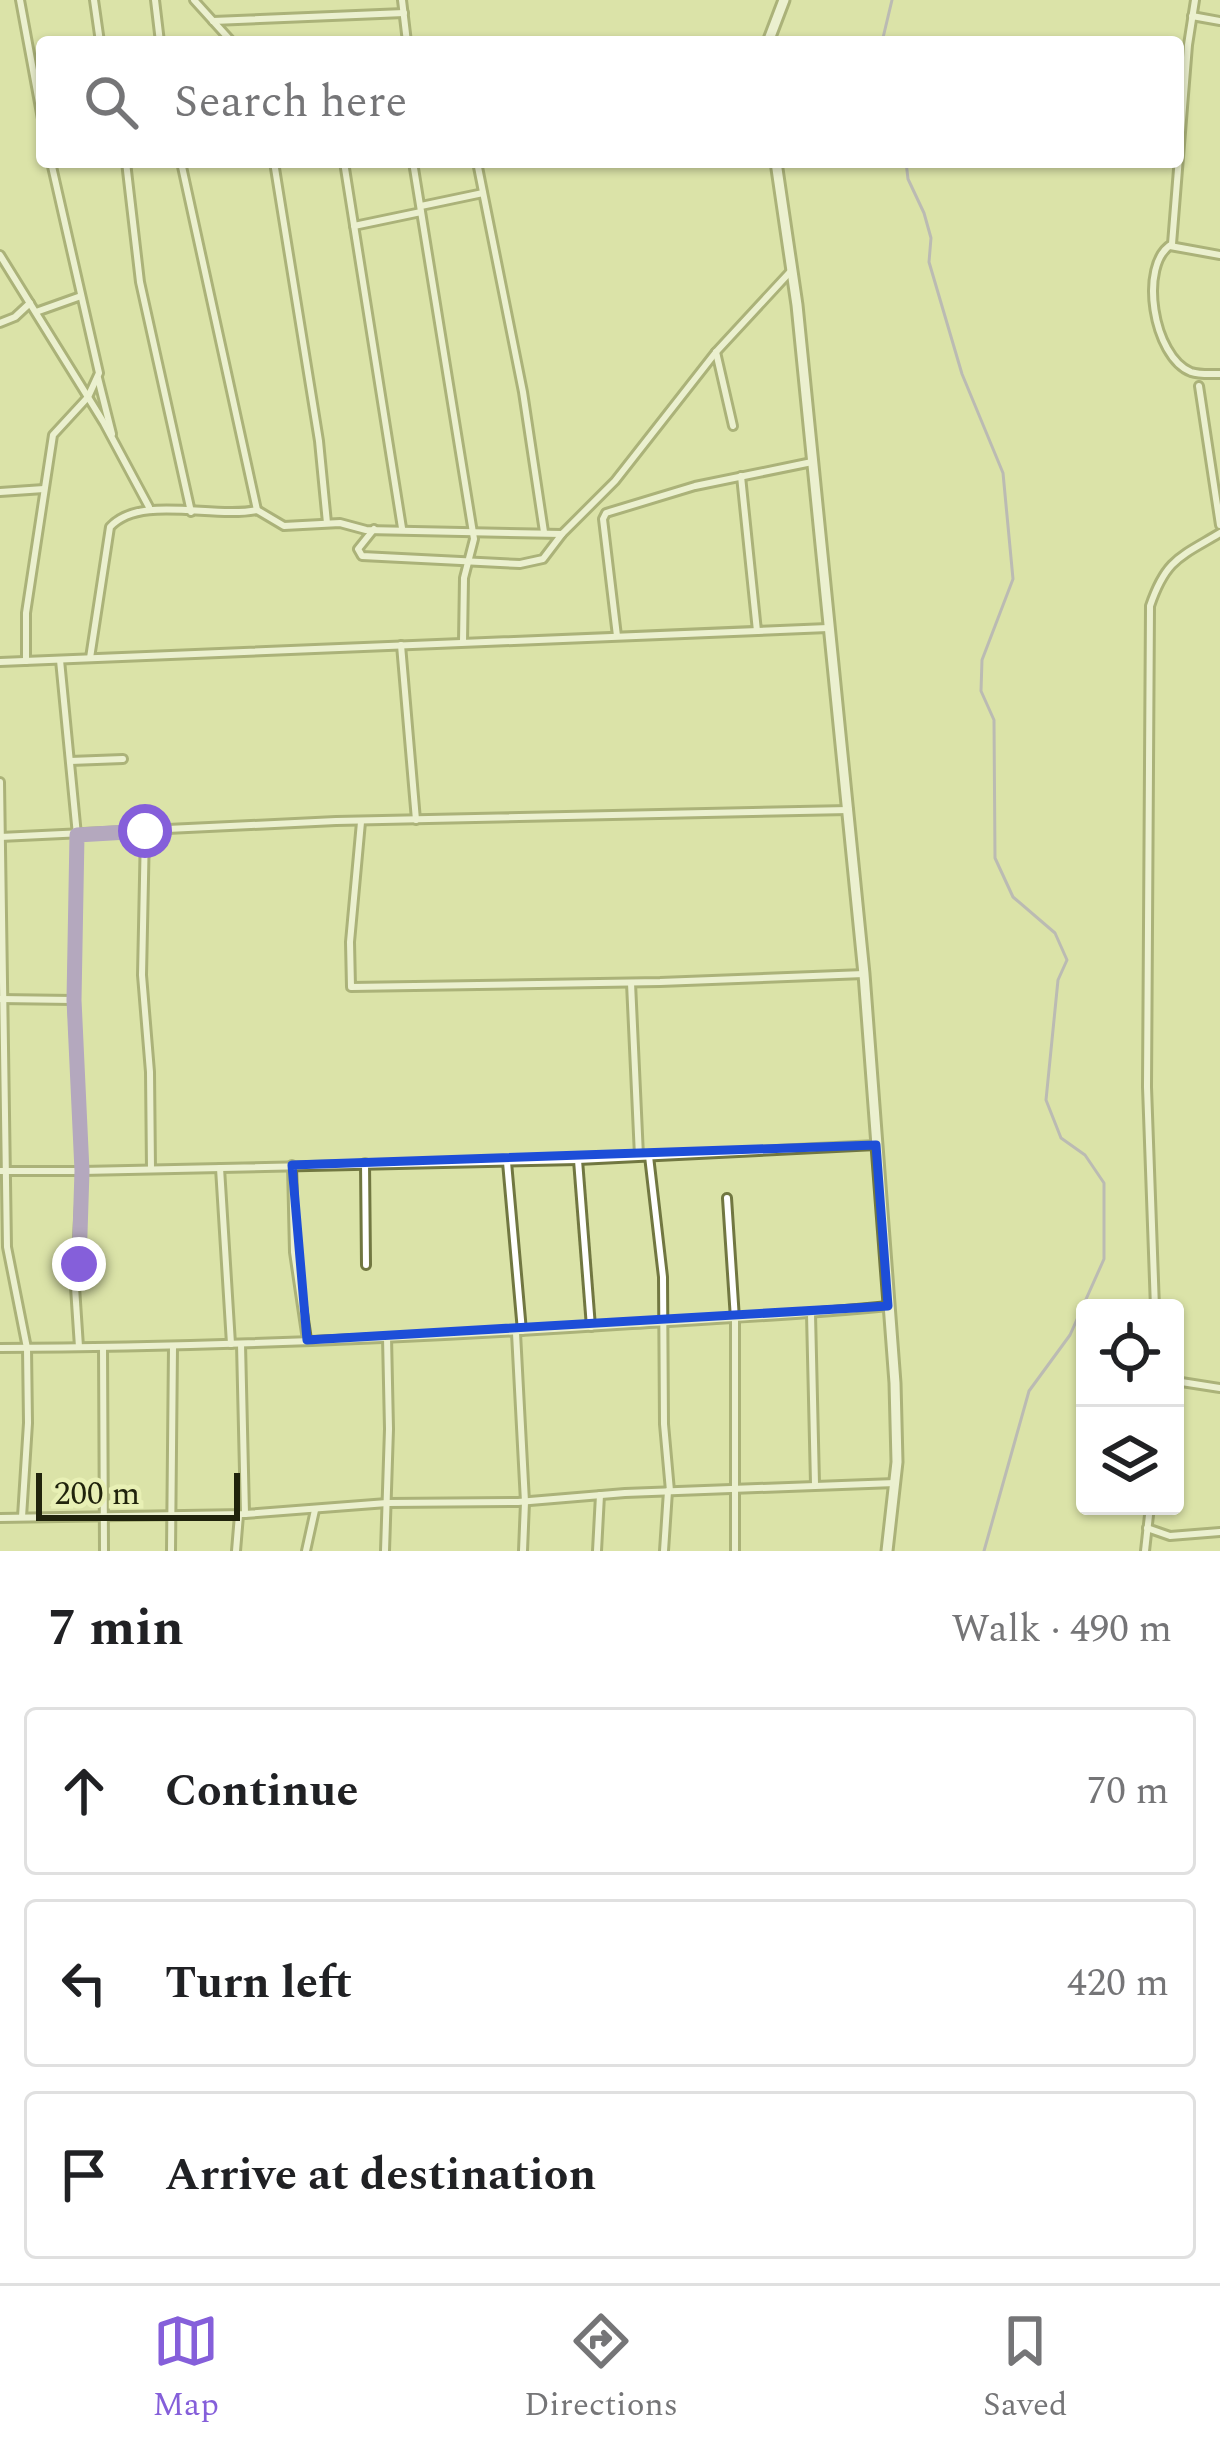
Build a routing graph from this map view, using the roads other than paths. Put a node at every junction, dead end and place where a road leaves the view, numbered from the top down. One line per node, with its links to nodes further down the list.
1 (20, 0): 17 (street)
2 (94, 0): 12 (street)
3 (155, 0): 13 (street)
4 (194, 0): 10 (street)
5 (402, 0): 8 (street)
6 (1195, 0): 9 (street)
7 (782, 1): 16 (street)
8 (404, 13): 10 (street); 15 (street)
9 (1192, 16): 11 (street); 18 (street)
10 (213, 21): 14 (street)
11 (1220, 21)
12 (99, 36)
13 (159, 36)
14 (227, 36)
15 (406, 36)
16 (770, 36)
17 (36, 87)
18 (1184, 100)
19 (52, 168): 35 (street)
20 (127, 168): 52 (street)
21 (182, 168): 51 (street)
22 (275, 168): 53 (street)
23 (345, 168): 30 (street)
24 (414, 168): 29 (street)
25 (478, 168): 28 (street)
26 (777, 168): 34 (street)
27 (1177, 168): 31 (street)
28 (482, 193): 29 (street); 58 (street)
29 (420, 209): 30 (street); 57 (street)
30 (352, 226): 54 (street)
31 (1170, 246): 33 (street); 40 (street)
32 (0, 255): 36 (street)
33 (1220, 255)
34 (790, 272): 39 (street); 46 (street)
35 (81, 296): 37 (street); 41 (street)
36 (30, 303): 37 (street); 38 (street)
37 (36, 312): 43 (street)
38 (0, 323)
39 (716, 352): 44 (street); 59 (street)
40 (1220, 374)
41 (98, 379): 43 (street); 45 (street)
42 (1199, 386): 56 (street)
43 (88, 397): 45 (street); 48 (street)
44 (733, 426)
45 (112, 438): 50 (street)
46 (812, 462): 47 (street); 61 (street)
47 (741, 476): 62 (street); 63 (street)
48 (44, 489): 49 (street); 68 (street)
49 (0, 492)
50 (149, 507): 52 (street); 66 (street)
51 (257, 510): 52 (street); 53 (street)
52 (191, 513)
53 (327, 523): 55 (street)
54 (402, 528): 55 (street); 57 (street)
55 (374, 529): 60 (street)
56 (1220, 529): 95 (street)
57 (472, 530): 58 (street); 60 (street)
58 (544, 532): 59 (street)
59 (562, 534): 60 (street)
60 (471, 562): 64 (street)
61 (828, 628): 62 (street); 73 (street)
62 (757, 631): 63 (street)
63 (616, 636): 64 (street)
64 (464, 643): 65 (street)
65 (401, 645): 66 (street); 74 (street)
66 (90, 658): 67 (street)
67 (60, 660): 68 (street); 71 (street)
68 (26, 661): 69 (street)
69 (0, 662)
70 (123, 759): 71 (street)
71 (70, 761): 77 (street)
72 (0, 782): 78 (street)
73 (849, 810): 74 (street); 79 (street)
74 (416, 820): 75 (street)
75 (361, 822): 76 (street); 80 (street)
76 (145, 831): 77 (street); 90 (street)
77 (77, 835): 78 (street); 82 (street)
78 (2, 837): 81 (street)
79 (864, 974): 80 (street); 83 (street)
80 (631, 982): 84 (street)
81 (2, 999): 82 (street); 91 (street)
82 (74, 1000): 92 (street)
83 (876, 1145): 84 (street); 96 (street)
84 (644, 1156): 85 (street); 99 (street)
85 (578, 1160): 86 (street); 100 (street)
86 (507, 1161): 87 (street); 101 (street)
87 (365, 1163): 88 (street); 94 (street)
88 (292, 1165): 89 (street); 103 (street)
89 (220, 1167): 90 (street); 104 (street)
90 (151, 1169): 92 (street)
91 (3, 1171): 92 (street); 109 (street)
92 (82, 1171): 105 (street)
93 (727, 1198): 98 (street)
94 (366, 1265)
95 (1155, 1299)
96 (888, 1306): 97 (street); 112 (street)
97 (811, 1314): 98 (street); 113 (street)
98 (735, 1319): 99 (street); 115 (street)
99 (662, 1322): 100 (street); 114 (street)
100 (591, 1327): 101 (street)
101 (518, 1332): 102 (street); 117 (street)
102 (387, 1337): 103 (street); 118 (street)
103 (308, 1340): 104 (street)
104 (236, 1343): 107 (street); 122 (street)
105 (79, 1347): 106 (street); 109 (street)
106 (103, 1347): 107 (street); 121 (street)
107 (172, 1347): 120 (street)
108 (0, 1348): 109 (street)
109 (27, 1348): 124 (street)
110 (1184, 1382): 111 (street)
111 (1220, 1388)
112 (895, 1483): 113 (street); 137 (street)
113 (814, 1484): 115 (street)
114 (669, 1491): 115 (street); 116 (street); 135 (street)
115 (737, 1491): 136 (street)
116 (600, 1495): 117 (street); 134 (street)
117 (525, 1502): 118 (street); 133 (street)
118 (387, 1504): 119 (street); 132 (street)
119 (315, 1510): 122 (street); 131 (street)
120 (170, 1513): 121 (street); 122 (street); 129 (street)
121 (105, 1514): 124 (street); 128 (street)
122 (242, 1515): 130 (street)
123 (1149, 1515): 126 (street)
124 (22, 1517): 125 (street)
125 (0, 1518)
126 (1147, 1528): 127 (street); 138 (street)
127 (1220, 1532)
128 (104, 1551)
129 (171, 1551)
130 (236, 1551)
131 (307, 1551)
132 (385, 1551)
133 (523, 1551)
134 (597, 1551)
135 (664, 1551)
136 (736, 1551)
137 (887, 1551)
138 (1145, 1551)

